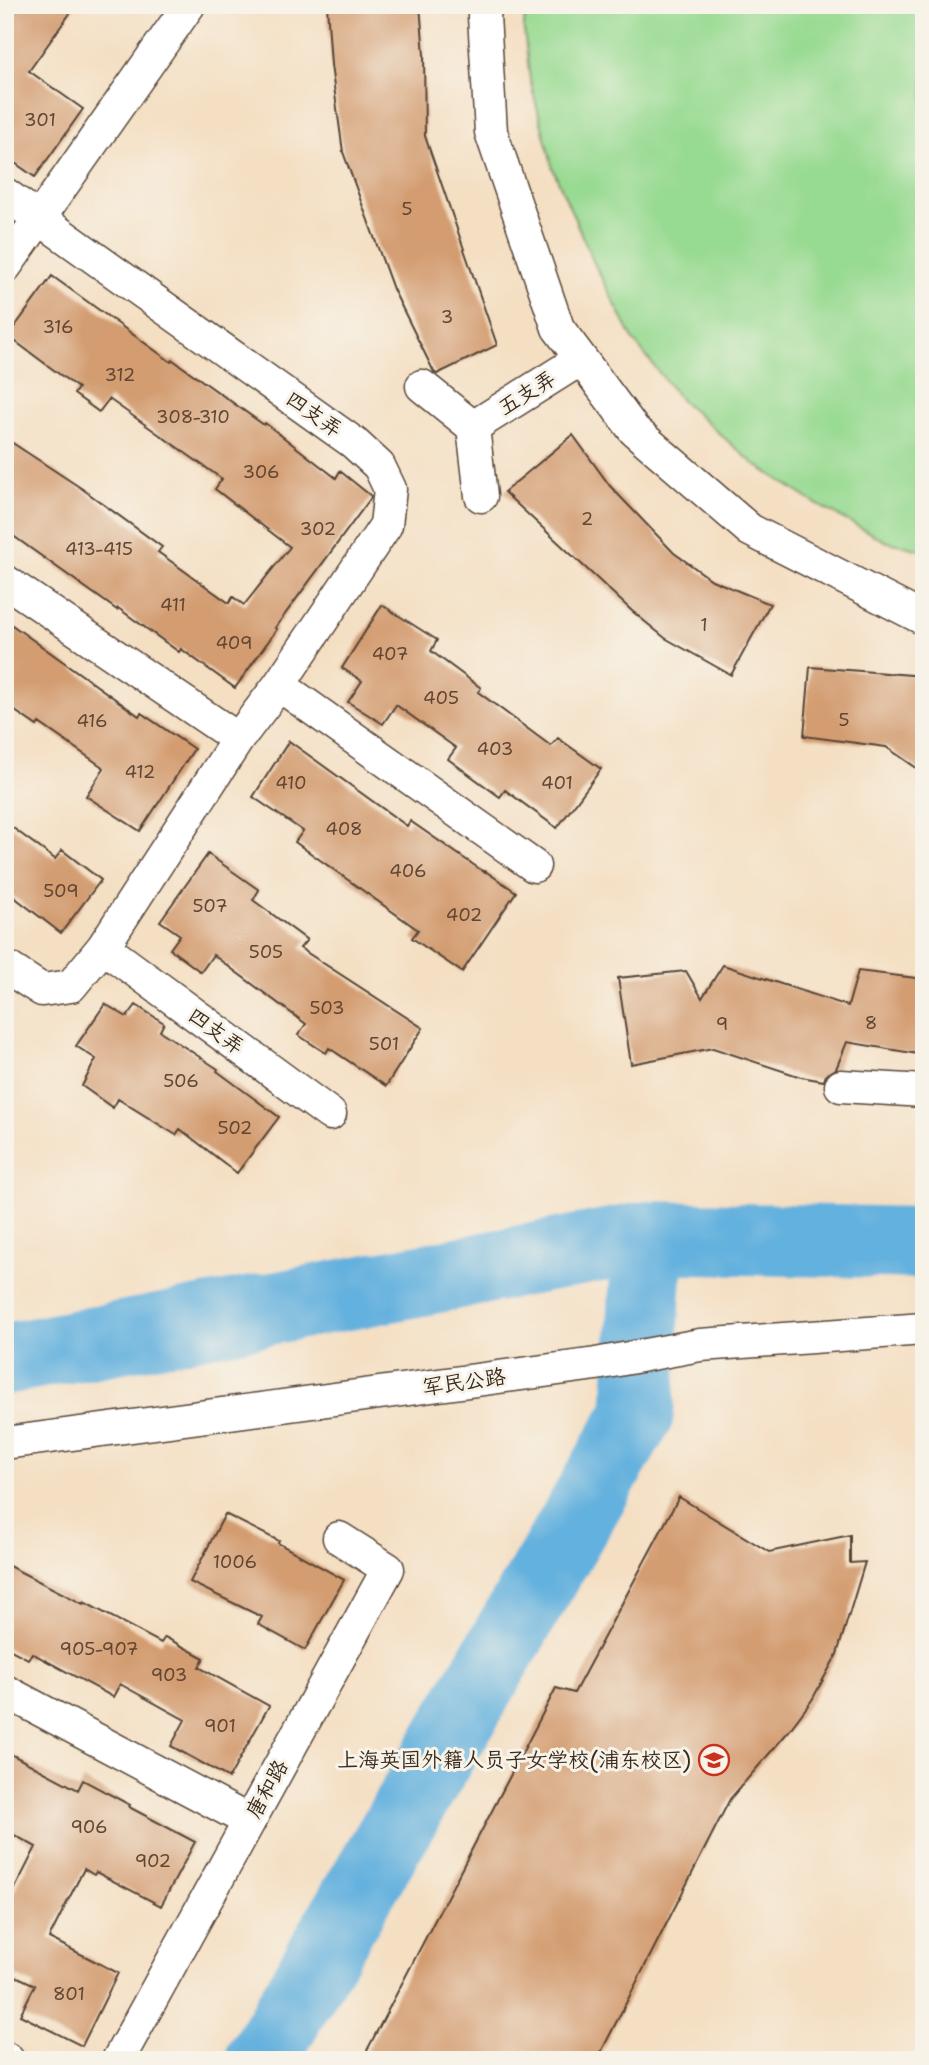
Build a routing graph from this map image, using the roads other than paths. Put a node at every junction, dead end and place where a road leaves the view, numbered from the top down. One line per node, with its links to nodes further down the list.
1 (189, 5): 4 (street)
2 (486, 5): 6 (street)
3 (5, 194): 4 (street, 四支弄)
4 (39, 218): 5 (street); 12 (street, 四支弄)
5 (5, 267)
6 (581, 359): 8 (street, 五支弄); 11 (street)
7 (422, 386): 8 (street)
8 (473, 427): 9 (street)
9 (481, 496)
10 (5, 580): 13 (street)
11 (924, 619)
12 (279, 685): 13 (street, 四支弄); 14 (street)
13 (238, 739): 15 (street, 四支弄)
14 (534, 866)
15 (103, 947): 16 (street, 四支弄); 19 (street, 四支弄)
16 (5, 966)
17 (841, 1086): 18 (street)
18 (924, 1091)
19 (330, 1114)
20 (924, 1329): 21 (street, 军民公路)
21 (5, 1443)
22 (339, 1538): 24 (street, 唐和路)
23 (5, 1691): 24 (street)
24 (249, 1821): 25 (street, 唐和路)
25 (118, 2060)

